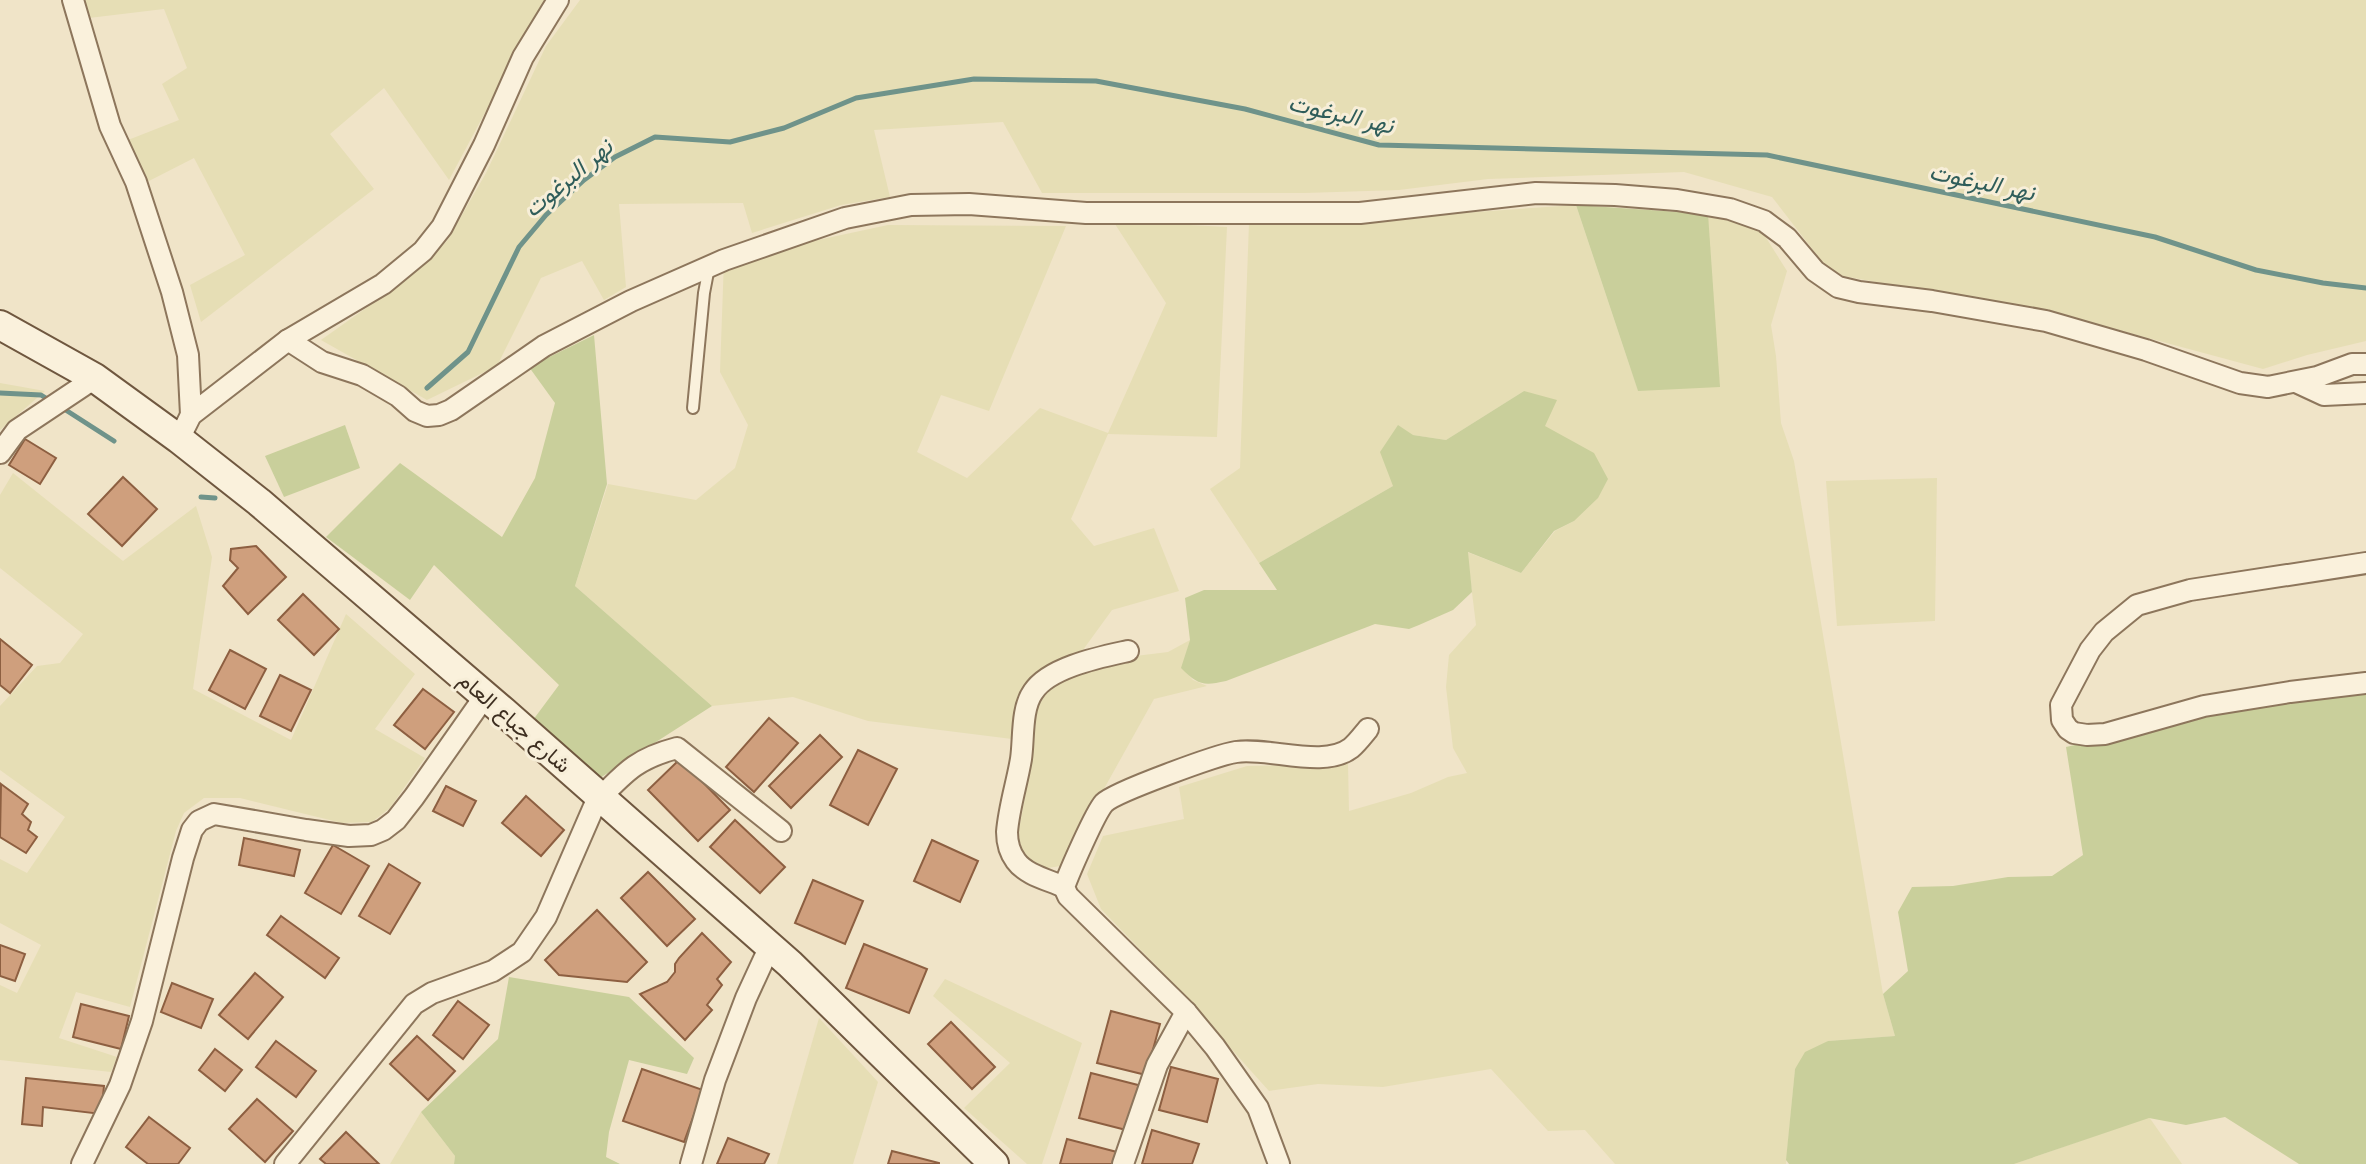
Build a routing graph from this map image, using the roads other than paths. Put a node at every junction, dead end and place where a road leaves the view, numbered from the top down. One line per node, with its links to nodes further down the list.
1 (73, 0): 11 (street)
2 (558, 0): 5 (street)
3 (709, 266): 5 (street); 7 (street); 10 (lane)
4 (0, 325): 8 (main road, شارع جباع العام)
5 (288, 340): 11 (street)
6 (2366, 364): 7 (street)
7 (2296, 382): 9 (street)
8 (85, 384): 11 (main road, شارع جباع العام); 12 (street)
9 (2366, 393)
10 (693, 408)
11 (185, 427): 16 (main road, شارع جباع العام)
12 (0, 453)
13 (2366, 563): 15 (street)
14 (1128, 651): 20 (street)
15 (2366, 683)
16 (485, 696): 18 (main road, شارع جباع العام); 23 (street)
17 (1368, 729): 20 (street)
18 (600, 796): 19 (street); 21 (main road, شارع جباع العام); 24 (street)
19 (781, 831)
20 (1064, 887): 22 (street)
21 (770, 946): 25 (street); 26 (main road, شارع جباع العام)
22 (1186, 1012): 27 (street); 28 (street)
23 (82, 1164)
24 (285, 1164)
25 (691, 1164)
26 (994, 1164)
27 (1123, 1164)
28 (1279, 1164)

